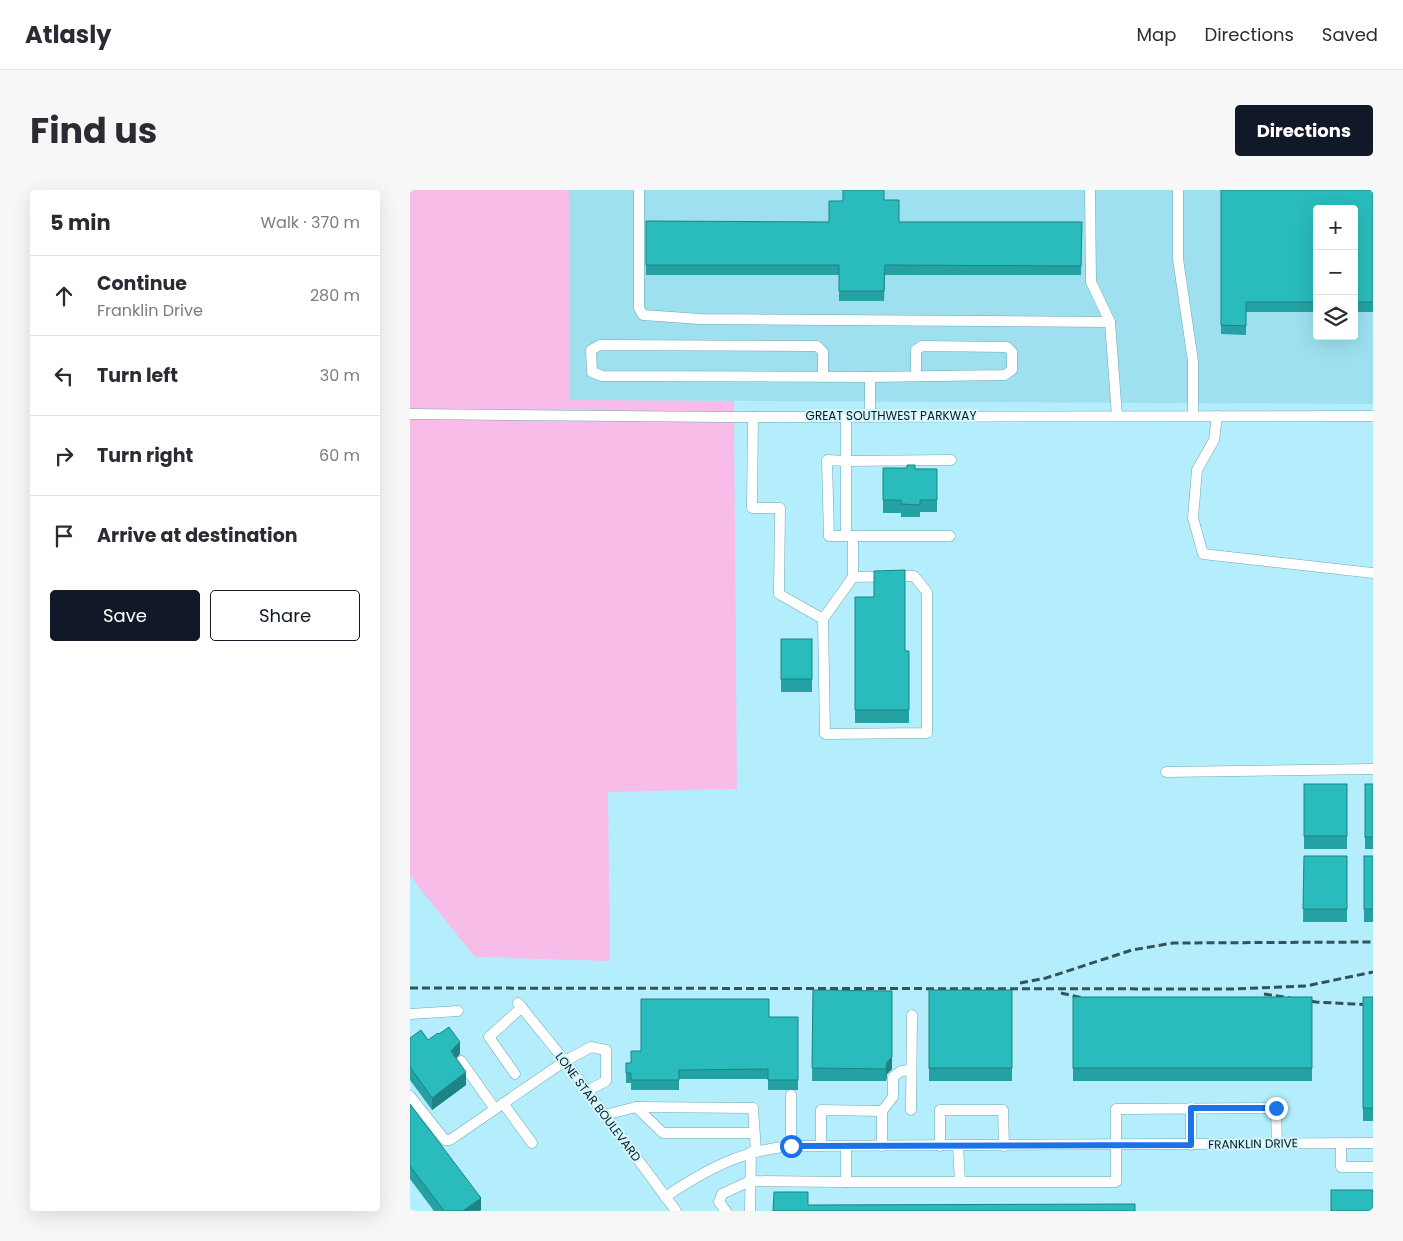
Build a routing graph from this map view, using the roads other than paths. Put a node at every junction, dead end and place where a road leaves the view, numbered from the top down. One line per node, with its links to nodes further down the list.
1 (639, 190): 4 (street)
2 (1090, 190): 4 (street)
3 (1178, 190): 13 (street)
4 (1110, 322): 12 (street)
5 (916, 376): 5 (street); 7 (street)
6 (823, 377): 6 (street); 7 (street)
7 (870, 377): 11 (street)
8 (410, 414): 9 (street, GREAT SOUTHWEST PARKWAY)
9 (753, 416): 10 (street, GREAT SOUTHWEST PARKWAY); 22 (street)
10 (846, 416): 11 (street, GREAT SOUTHWEST PARKWAY); 17 (street)
11 (870, 416): 12 (street, GREAT SOUTHWEST PARKWAY)
12 (1118, 416): 13 (street, GREAT SOUTHWEST PARKWAY)
13 (1193, 416): 14 (street, GREAT SOUTHWEST PARKWAY)
14 (1217, 416): 15 (street, GREAT SOUTHWEST PARKWAY); 20 (street)
15 (1373, 416)
16 (951, 460): 17 (street)
17 (846, 461): 18 (street); 18 (street)
18 (849, 536): 19 (street); 21 (street)
19 (950, 536)
20 (1373, 573)
21 (853, 577): 22 (street); 22 (street)
22 (823, 619)
23 (1373, 769): 24 (street)
24 (1166, 772)
25 (458, 1012): 26 (street)
26 (410, 1014)
27 (912, 1015): 30 (street)
28 (461, 1061): 35 (street)
29 (565, 1061): 31 (street, LONE STAR BOULEVARD); 32 (street, LONE STAR BOULEVARD); 32 (street); 35 (street)
30 (911, 1070): 38 (street); 39 (street)
31 (515, 1074)
32 (587, 1091): 40 (street, LONE STAR BOULEVARD)
33 (791, 1094): 48 (street)
34 (410, 1096): 35 (street)
35 (499, 1106): 42 (street)
36 (636, 1107): 40 (street); 41 (street); 41 (street)
37 (1191, 1108): 45 (street); 46 (street); 47 (street)
38 (911, 1110)
39 (882, 1111): 49 (street); 51 (street)
40 (605, 1115): 60 (street, LONE STAR BOULEVARD)
41 (753, 1133): 55 (street)
42 (532, 1143)
43 (1341, 1143): 44 (street, FRANKLIN DRIVE); 45 (street, FRANKLIN DRIVE); 56 (street)
44 (1373, 1143)
45 (1276, 1144): 47 (street, FRANKLIN DRIVE)
46 (1116, 1145): 47 (street, FRANKLIN DRIVE); 54 (street, FRANKLIN DRIVE); 59 (street)
47 (1191, 1145)
48 (791, 1146): 49 (street, FRANKLIN DRIVE); 55 (street, FRANKLIN DRIVE)
49 (821, 1146): 50 (street, FRANKLIN DRIVE)
50 (846, 1146): 51 (street, FRANKLIN DRIVE); 58 (street)
51 (882, 1146): 52 (street, FRANKLIN DRIVE)
52 (940, 1146): 53 (street, FRANKLIN DRIVE); 54 (street)
53 (958, 1146): 54 (street, FRANKLIN DRIVE); 59 (street)
54 (1004, 1146)
55 (753, 1152): 57 (street); 60 (street, FRANKLIN DRIVE)
56 (1373, 1167)
57 (750, 1181): 58 (street); 62 (street); 63 (street)
58 (846, 1182): 59 (street)
59 (960, 1182)
60 (665, 1197): 61 (street, LONE STAR BOULEVARD)
61 (676, 1211)
62 (726, 1211)
63 (750, 1211)

